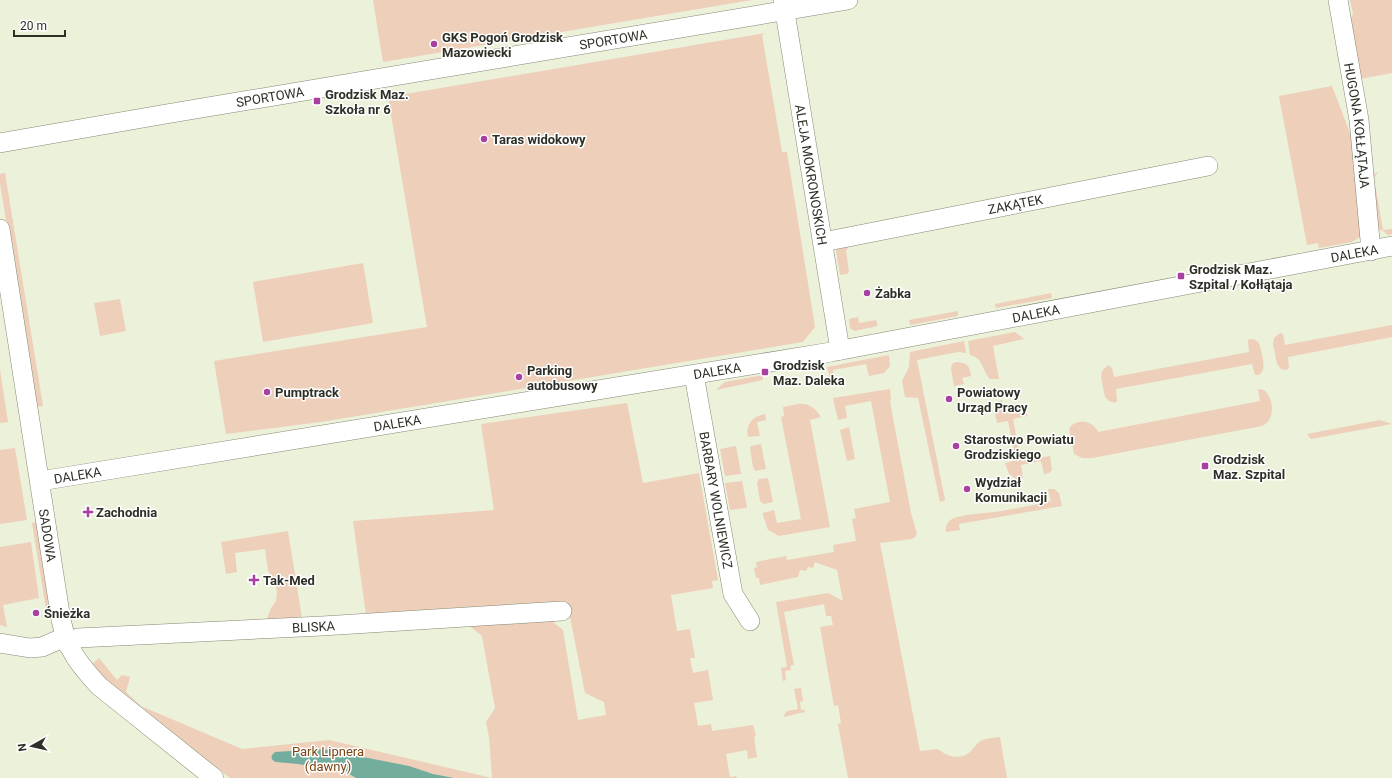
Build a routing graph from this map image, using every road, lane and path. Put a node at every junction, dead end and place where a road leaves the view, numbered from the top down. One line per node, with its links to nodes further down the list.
1 (848, 0): 3 (street, SPORTOWA)
2 (1338, 0): 9 (street, HUGONA KOŁŁĄTAJA)
3 (784, 6): 4 (street, SPORTOWA); 7 (street, ALEJA MOKRONOSKICH)
4 (0, 143)
5 (1208, 166): 7 (street, ZAKĄTEK)
6 (0, 229): 12 (street, SADOWA)
7 (823, 242): 10 (street, ALEJA MOKRONOSKICH)
8 (1392, 246): 9 (street, DALEKA)
9 (1371, 251): 10 (street, DALEKA)
10 (840, 350): 11 (street, DALEKA)
11 (694, 375): 12 (street, DALEKA); 14 (street, BARBARY WOLNIEWICZ)
12 (40, 481): 15 (street, SADOWA)
13 (562, 611): 15 (street, BLISKA)
14 (750, 621)
15 (67, 641): 16 (street, BLISKA); 17 (street, SADOWA)
16 (0, 643)
17 (214, 778)

